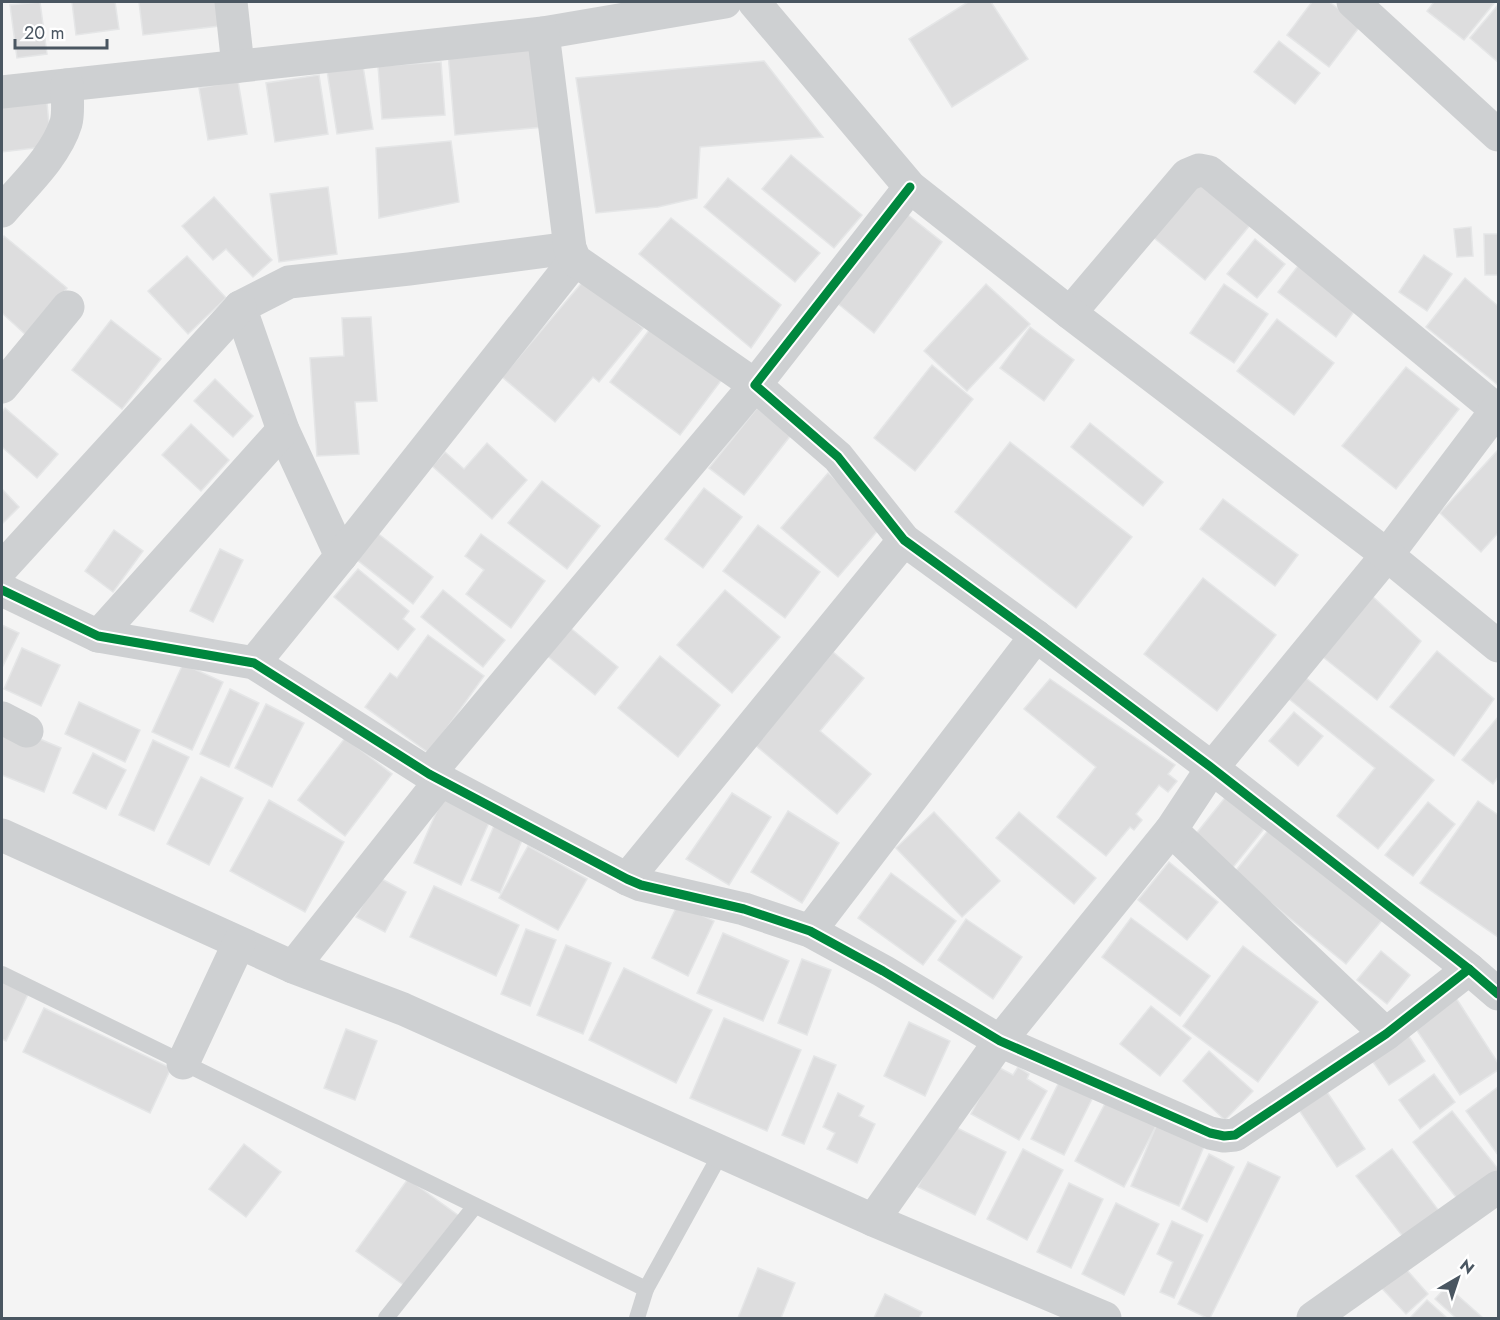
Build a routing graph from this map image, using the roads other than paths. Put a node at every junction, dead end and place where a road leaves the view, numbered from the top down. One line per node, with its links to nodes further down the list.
1 (231, 2): 6 (street)
2 (726, 2): 5 (street)
3 (754, 2): 10 (street)
4 (1353, 2): 9 (street)
5 (543, 33): 6 (street); 12 (street)
6 (238, 66): 7 (street)
7 (67, 85): 8 (street); 11 (street)
8 (2, 92)
9 (1498, 135)
10 (910, 187): 15 (street); 16 (street)
11 (2, 209)
12 (573, 254): 14 (street); 16 (street); 22 (street)
13 (68, 306): 17 (street)
14 (240, 307): 19 (street); 23 (street)
15 (1070, 313): 18 (street); 21 (street)
16 (755, 385): 20 (street); 30 (street)
17 (2, 387)
18 (1498, 409): 21 (street)
19 (283, 430): 22 (street); 25 (street)
20 (903, 540): 26 (street); 33 (street)
21 (1387, 555): 27 (street); 29 (street)
22 (341, 556): 28 (street)
23 (2, 568)
24 (2, 590): 25 (street)
25 (98, 636): 28 (street)
26 (1036, 636): 29 (street); 34 (street)
27 (1498, 646)
28 (254, 663): 30 (street)
29 (1212, 768): 31 (street); 37 (street)
30 (435, 777): 33 (street); 36 (street)
31 (1171, 830): 40 (street); 41 (street)
32 (2, 835): 35 (street)
33 (627, 879): 34 (street)
34 (810, 931): 41 (street)
35 (239, 943): 36 (street); 42 (street)
36 (293, 967): 43 (street)
37 (1469, 969): 39 (street); 40 (street)
38 (2, 974): 42 (lane)
39 (1498, 994)
40 (1386, 1034): 41 (street)
41 (1000, 1041): 46 (street)
42 (183, 1063): 45 (lane)
43 (721, 1153): 46 (street); 47 (lane)
44 (1498, 1187): 52 (street)
45 (475, 1206): 47 (lane); 49 (lane)
46 (873, 1220): 48 (street)
47 (646, 1289): 50 (lane)
48 (1061, 1310): 51 (street)
49 (386, 1318)
50 (637, 1318)
51 (1105, 1318)
52 (1313, 1318)

